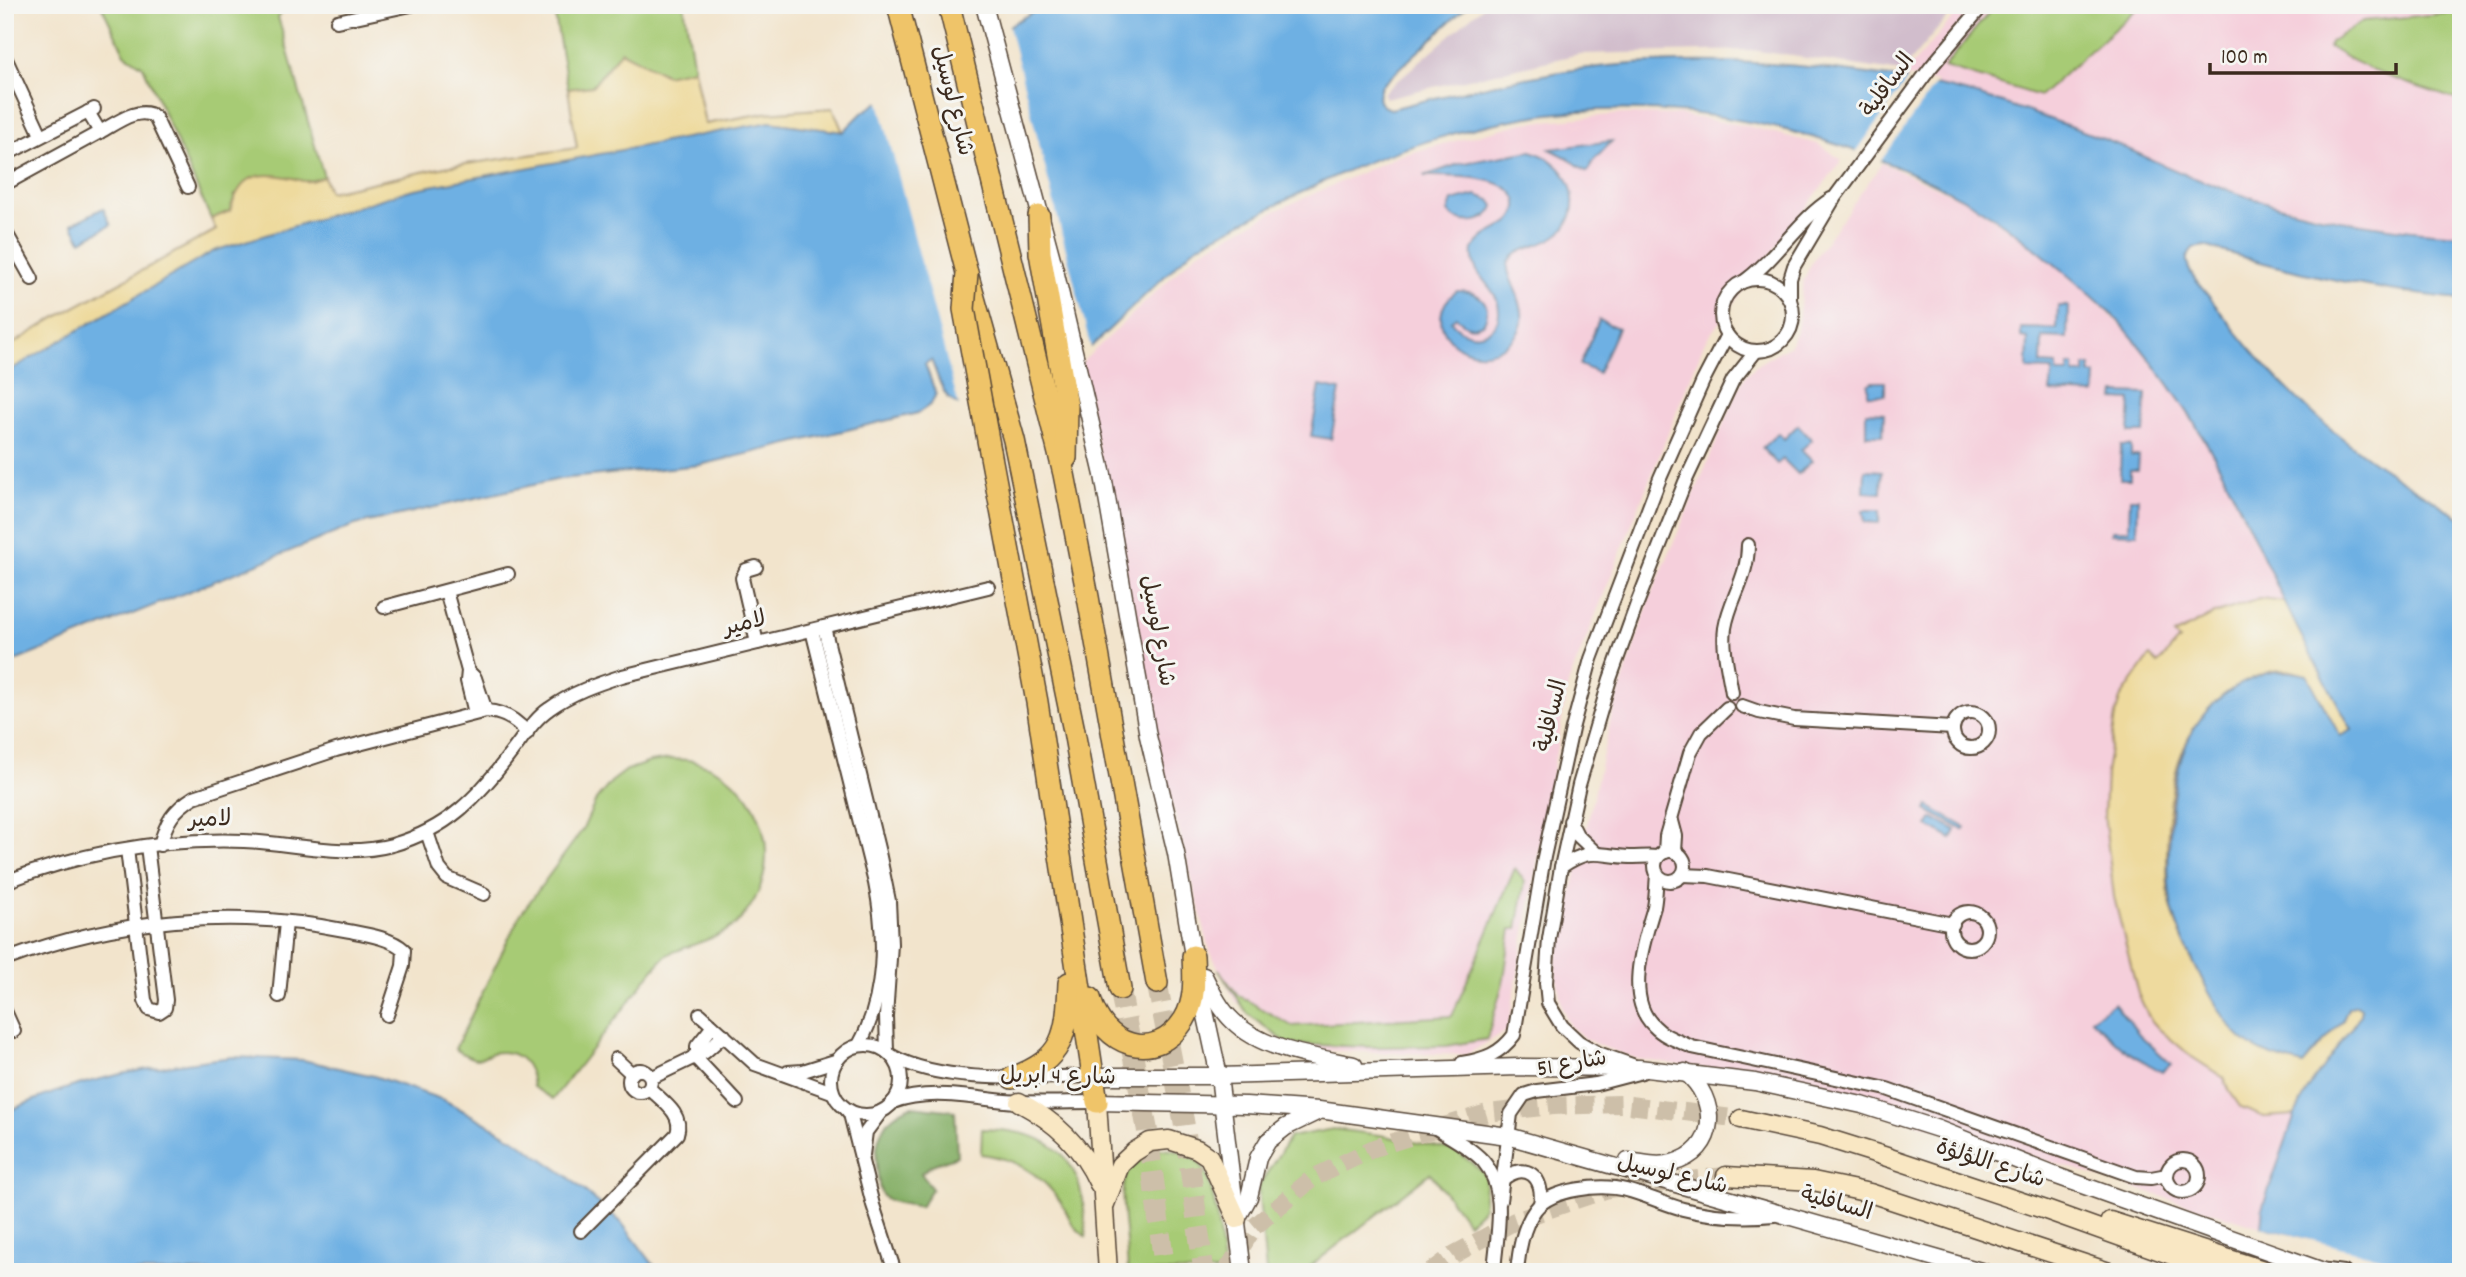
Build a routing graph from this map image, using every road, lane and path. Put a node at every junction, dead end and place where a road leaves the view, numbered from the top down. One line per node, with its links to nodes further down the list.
1 (411, 5): 6 (street)
2 (898, 5): 16 (highway, شارع لوسيل)
3 (949, 5): 22 (highway, شارع لوسيل)
4 (984, 5): 14 (street)
5 (1983, 5): 13 (street, السافلية)
6 (337, 20)
7 (5, 57): 9 (street)
8 (100, 132): 9 (street); 11 (street); 12 (street)
9 (41, 135): 10 (street)
10 (5, 155)
11 (5, 184)
12 (188, 187)
13 (1835, 197): 18 (street, السافلية); 19 (street, السافلية)
14 (1039, 216): 22 (highway)
15 (5, 231): 17 (street)
16 (967, 273): 52 (highway, bridge); 57 (highway, شارع لوسيل)
17 (32, 279)
18 (1745, 280): 19 (street); 20 (street)
19 (1790, 300): 21 (street)
20 (1727, 335): 21 (street); 29 (street, السافلية)
21 (1756, 351): 30 (street, السافلية)
22 (1067, 406): 53 (street, شارع لوسيل); 56 (highway, شارع لوسيل)
23 (1748, 545): 33 (street)
24 (756, 566): 32 (street)
25 (508, 574): 27 (street)
26 (988, 587): 31 (street, لامير)
27 (446, 591): 28 (street); 36 (street)
28 (384, 607)
29 (1606, 618): 30 (street); 73 (street, السافلية)
30 (1628, 627): 39 (street, السافلية)
31 (818, 629): 32 (street, لامير); 54 (street)
32 (757, 643): 38 (street, لامير)
33 (1732, 693): 34 (street); 35 (street)
34 (1742, 706): 35 (street); 37 (street)
35 (1727, 708): 44 (street)
36 (480, 712): 38 (street); 41 (street, لامير)
37 (1953, 728)
38 (527, 733): 40 (street, لامير)
39 (1570, 821): 43 (street); 45 (street, السافلية)
40 (427, 832): 41 (street, لامير); 47 (street)
41 (154, 846): 42 (street, لامير); 49 (street)
42 (127, 849): 46 (street, لامير); 51 (street)
43 (1595, 852): 44 (street); 45 (street)
44 (1668, 865): 50 (street); 96 (street)
45 (1561, 867): 71 (street, السافلية)
46 (5, 882)
47 (484, 894)
48 (286, 922): 49 (street); 58 (street); 61 (street)
49 (157, 923): 51 (street); 51 (street)
50 (1953, 924)
51 (136, 925): 55 (street)
52 (1073, 932): 53 (highway); 77 (highway); 79 (highway)
53 (1194, 956): 72 (street); 78 (street, شارع لوسيل)
54 (886, 958): 65 (street); 66 (street)
55 (5, 960)
56 (1157, 983)
57 (1120, 989)
58 (279, 996)
59 (5, 1011): 63 (street)
60 (699, 1014): 62 (street)
61 (387, 1015)
62 (713, 1026): 64 (street); 67 (street)
63 (14, 1031)
64 (724, 1035): 67 (street); 70 (street)
65 (859, 1045): 66 (street); 69 (street)
66 (890, 1054): 74 (street, شارع 4 ابريل); 84 (street)
67 (696, 1055): 80 (street); 83 (street)
68 (616, 1059): 76 (street)
69 (835, 1061): 70 (street); 81 (street)
70 (771, 1069): 81 (street)
71 (1645, 1069): 73 (street, السافلية); 75 (street, السافلية); 93 (street, شارع 51)
72 (1380, 1070): 73 (street, السافلية); 78 (street, السافلية)
73 (1428, 1070)
74 (934, 1071): 79 (street, شارع 4 ابريل); 82 (street)
75 (1685, 1072): 94 (street); 106 (street, السافلية)
76 (632, 1074): 80 (street); 80 (street)
77 (1094, 1076): 78 (street, شارع 4 ابريل); 79 (street, شارع 4 ابريل); 86 (highway)
78 (1219, 1076): 87 (street, شارع لوسيل)
79 (1012, 1078)
80 (650, 1083): 105 (street)
81 (832, 1092): 88 (street)
82 (932, 1095): 84 (street, شارع 4 ابريل); 85 (street, شارع 4 ابريل)
83 (737, 1102)
84 (893, 1102): 90 (street)
85 (1019, 1102): 86 (street, شارع 4 ابريل); 100 (main road)
86 (1097, 1102): 87 (street, شارع 4 ابريل); 100 (main road)
87 (1223, 1105): 89 (street, السافلية); 104 (street, شارع لوسيل)
88 (847, 1110): 90 (street); 95 (street)
89 (1320, 1110): 92 (street, السافلية); 104 (street)
90 (881, 1111): 95 (street)
91 (1741, 1119): 102 (main road, شارع اللؤلؤة)
92 (1430, 1124): 93 (street, السافلية); 99 (street)
93 (1508, 1136): 94 (street, السافلية); 98 (street, شارع 51)
94 (1573, 1154): 103 (street, السافلية)
95 (863, 1166): 108 (street)
96 (2167, 1175)
97 (1726, 1177): 107 (main road)
98 (1503, 1179): 99 (street, شارع 51); 101 (street)
99 (1500, 1200): 111 (street, شارع 51)
100 (1105, 1204): 104 (main road); 109 (main road)
101 (1540, 1204): 103 (street, شارع لوسيل); 112 (street)
102 (2046, 1210): 114 (main road, شارع اللؤلؤة); 115 (main road)
103 (1784, 1214): 113 (street, السافلية)
104 (1237, 1219): 110 (street, شارع لوسيل)
105 (581, 1231)
106 (2322, 1270): 116 (street)
107 (2105, 1271)
108 (895, 1272)
109 (1108, 1272)
110 (1243, 1272)
111 (1494, 1272)
112 (1517, 1272)
113 (1984, 1272)
114 (2219, 1272)
115 (2270, 1272)
116 (2344, 1272)

